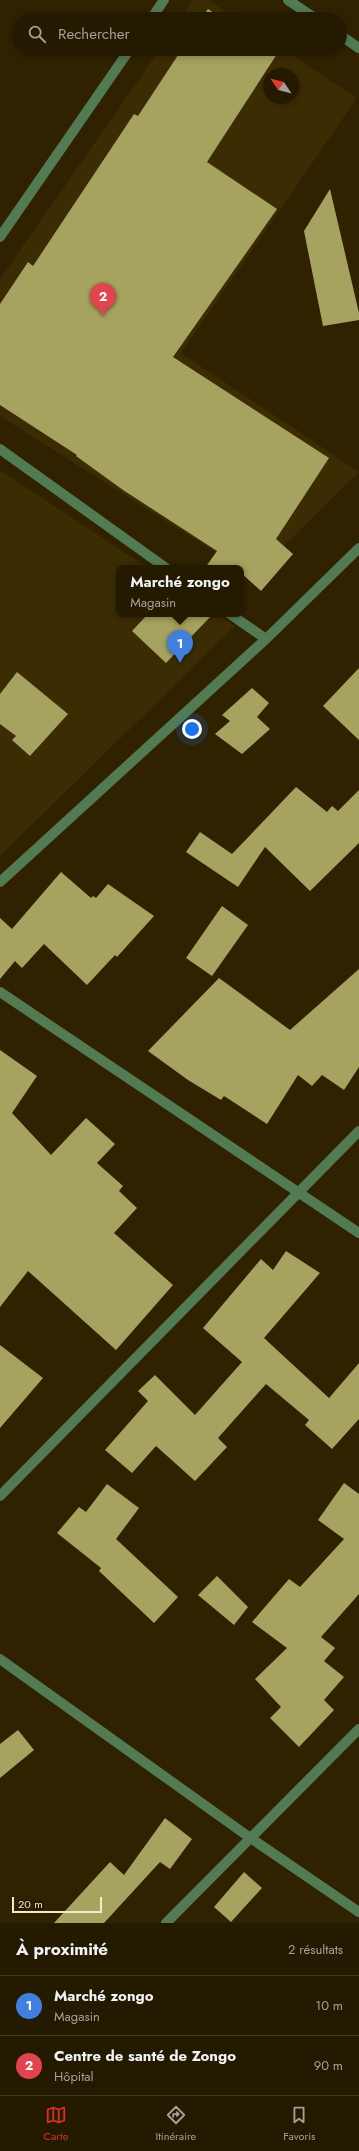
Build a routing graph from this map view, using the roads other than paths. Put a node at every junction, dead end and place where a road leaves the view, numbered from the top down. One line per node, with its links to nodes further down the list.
1 (164, 0): 3 (street)
2 (288, 0): 4 (street)
3 (156, 12)
4 (306, 12)
5 (347, 40): 6 (street)
6 (359, 48)
7 (125, 56): 8 (street)
8 (0, 237)
9 (0, 449): 11 (street)
10 (359, 548): 13 (street)
11 (162, 565)
12 (234, 617): 13 (street)
13 (266, 639): 14 (street)
14 (0, 882)
15 (0, 992): 17 (street)
16 (359, 1131): 17 (street)
17 (298, 1192): 18 (street); 19 (street)
18 (359, 1234)
19 (0, 1496)
20 (0, 1659): 22 (street)
21 (359, 1729): 22 (street)
22 (249, 1837): 23 (street); 24 (street)
23 (359, 1912)
24 (166, 1923)

